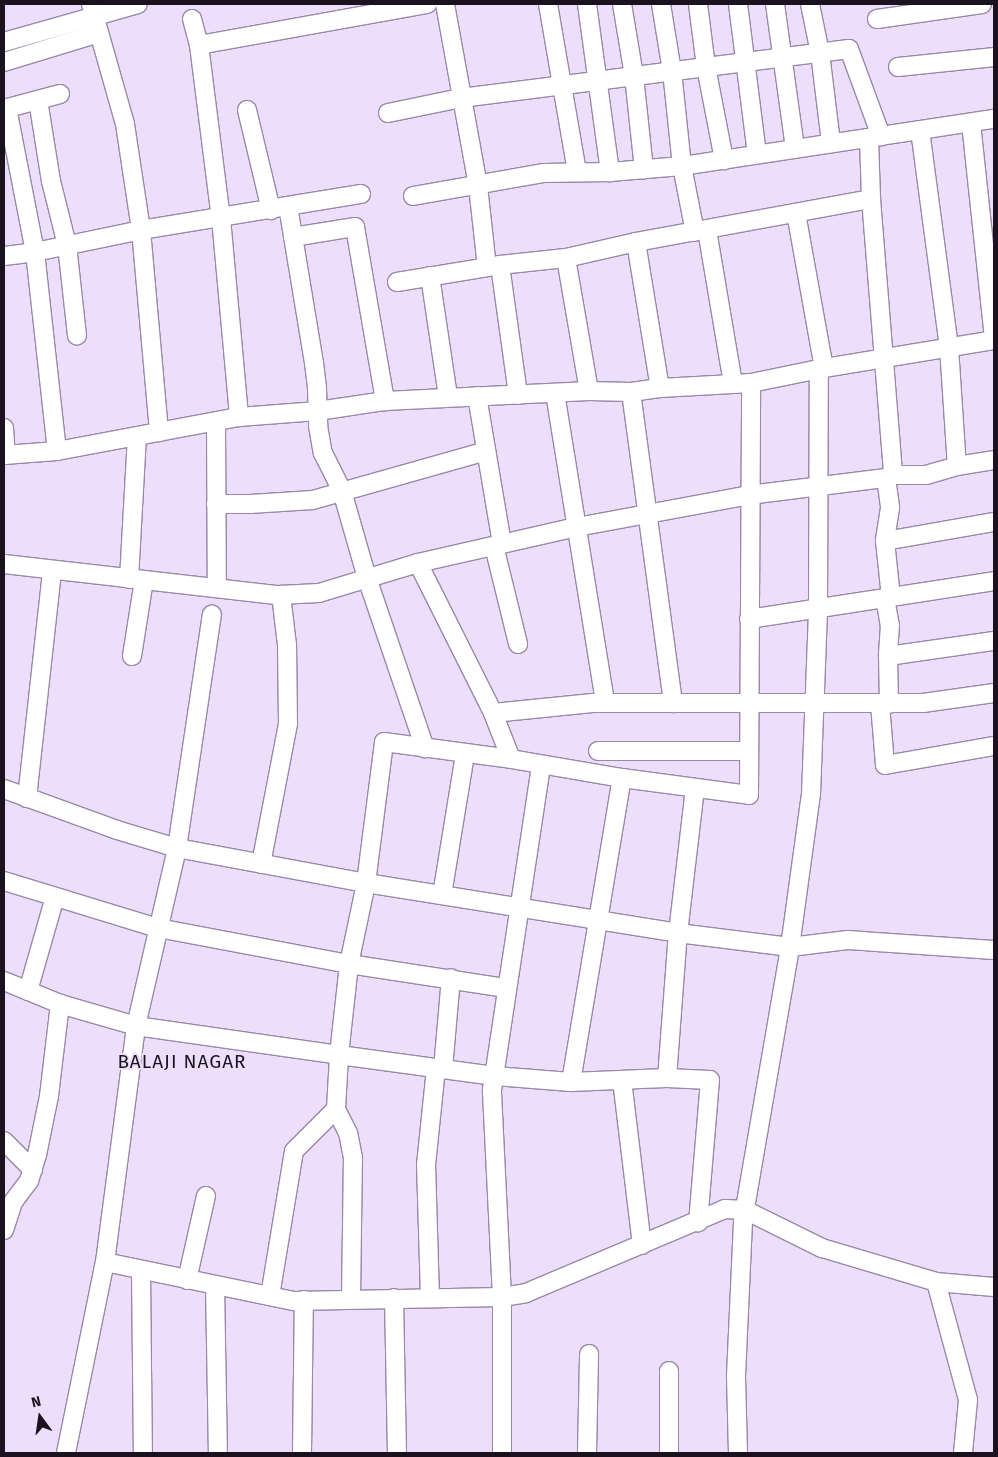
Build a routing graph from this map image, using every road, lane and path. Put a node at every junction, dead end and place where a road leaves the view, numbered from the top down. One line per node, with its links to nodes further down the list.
1 (138, 4): 13 (street)
2 (427, 4): 18 (street)
3 (445, 4): 31 (street)
4 (548, 4): 29 (street)
5 (587, 4): 28 (street)
6 (622, 4): 27 (street)
7 (661, 4): 26 (street)
8 (698, 4): 24 (street)
9 (738, 4): 23 (street)
10 (775, 4): 20 (street)
11 (810, 4): 19 (street)
12 (982, 4): 15 (street)
13 (92, 9): 16 (street); 17 (street)
14 (192, 19): 18 (street)
15 (877, 19)
16 (99, 34): 22 (street); 55 (street)
17 (4, 42)
18 (199, 45): 54 (street)
19 (820, 53): 20 (street); 39 (street); 40 (street)
20 (784, 57): 23 (street); 41 (street)
21 (994, 57): 25 (street)
22 (4, 62)
23 (747, 62): 24 (street); 42 (street)
24 (706, 67): 26 (street); 43 (street)
25 (898, 67)
26 (672, 71): 27 (street); 44 (street)
27 (634, 76): 28 (street); 45 (street)
28 (598, 80): 29 (street); 47 (street)
29 (563, 84): 31 (street); 46 (street)
30 (60, 94): 32 (street)
31 (461, 98): 35 (street); 48 (street)
32 (38, 100): 33 (street); 59 (street)
33 (6, 108): 60 (street)
34 (247, 110): 52 (street)
35 (388, 113)
36 (994, 119): 37 (street)
37 (971, 123): 38 (street); 67 (street)
38 (920, 130): 39 (street); 68 (street)
39 (875, 137): 40 (street); 51 (street)
40 (831, 143): 41 (street)
41 (795, 149): 42 (street)
42 (757, 154): 43 (street)
43 (724, 160): 44 (street)
44 (682, 166): 45 (street); 56 (street)
45 (644, 169): 47 (street)
46 (577, 172): 47 (street); 48 (street)
47 (610, 172)
48 (478, 186): 50 (street); 63 (street)
49 (361, 194): 52 (street)
50 (413, 196)
51 (871, 199): 53 (street); 69 (street)
52 (280, 208): 54 (street); 57 (street)
53 (796, 213): 56 (street); 70 (street)
54 (220, 218): 55 (street); 81 (street)
55 (141, 230): 59 (street); 84 (street)
56 (701, 231): 58 (street); 71 (street)
57 (293, 237): 79 (street); 80 (street)
58 (636, 242): 62 (street); 72 (street)
59 (67, 245): 60 (street); 66 (street)
60 (35, 252): 61 (street); 86 (street)
61 (4, 256)
62 (566, 258): 63 (street); 73 (street)
63 (493, 266): 64 (street); 76 (street)
64 (430, 276): 65 (street); 77 (street)
65 (397, 282)
66 (77, 336)
67 (994, 340): 68 (street)
68 (949, 347): 69 (street); 90 (street)
69 (885, 358): 70 (street); 91 (street)
70 (821, 368): 71 (street); 92 (street)
71 (742, 383): 72 (street); 94 (street)
72 (660, 388): 74 (street)
73 (589, 391): 74 (street); 75 (street)
74 (631, 392): 96 (street)
75 (555, 393): 76 (street); 98 (street)
76 (518, 395): 78 (street)
77 (448, 396): 78 (street); 79 (street)
78 (477, 396): 87 (street)
79 (385, 400): 80 (street)
80 (318, 411): 81 (street); 93 (street)
81 (238, 417): 82 (street)
82 (216, 422): 84 (street); 95 (street)
83 (4, 428): 88 (street)
84 (159, 432): 85 (street)
85 (137, 438): 86 (street); 105 (street)
86 (57, 451): 88 (street)
87 (486, 451): 93 (street); 100 (street)
88 (5, 455)
89 (994, 460): 90 (street)
90 (957, 466): 91 (street)
91 (890, 477): 92 (street); 99 (street)
92 (818, 486): 94 (street); 110 (street)
93 (342, 491): 95 (street); 104 (street)
94 (749, 495): 96 (street); 112 (street)
95 (216, 504): 107 (street)
96 (646, 514): 98 (street); 120 (street)
97 (994, 522): 99 (street)
98 (577, 527): 100 (street); 119 (street)
99 (885, 541): 109 (street)
100 (498, 545): 101 (street); 114 (street)
101 (418, 563): 104 (street); 123 (street)
102 (4, 564): 103 (street)
103 (52, 570): 105 (street); 134 (street)
104 (367, 578): 108 (street); 125 (street)
105 (136, 579): 107 (street); 115 (street)
106 (994, 581): 109 (street)
107 (216, 588): 108 (street)
108 (281, 595): 136 (street)
109 (888, 598): 110 (street); 116 (street)
110 (818, 608): 112 (street); 118 (street)
111 (212, 615): 135 (street)
112 (749, 619): 121 (street)
113 (994, 641): 116 (street)
114 (518, 644)
115 (132, 656)
116 (888, 656): 122 (street)
117 (994, 693): 122 (street)
118 (815, 702): 121 (street); 122 (street); 145 (street)
119 (604, 703): 120 (street); 123 (street)
120 (673, 703): 121 (street)
121 (749, 703): 127 (street)
122 (885, 704): 124 (street)
123 (493, 713): 129 (street)
124 (994, 746)
125 (425, 748): 128 (street); 138 (street)
126 (598, 751): 127 (street)
127 (749, 752): 133 (street)
128 (465, 754): 129 (street); 139 (street)
129 (511, 759): 130 (street)
130 (541, 766): 131 (street); 141 (street)
131 (622, 778): 133 (street); 142 (street)
132 (4, 789): 134 (street)
133 (695, 789): 144 (street)
134 (26, 798): 135 (street)
135 (177, 848): 136 (street); 143 (street)
136 (262, 864): 138 (street)
137 (4, 881): 140 (street)
138 (366, 883): 139 (street); 147 (street)
139 (442, 895): 141 (street)
140 (55, 897): 143 (street); 151 (street)
141 (518, 908): 142 (street); 150 (street)
142 (597, 918): 144 (street); 159 (street)
143 (158, 928): 147 (street); 153 (street)
144 (678, 932): 145 (street); 157 (street)
145 (790, 947): 146 (street); 164 (street)
146 (994, 950)
147 (349, 964): 148 (street); 154 (street)
148 (450, 978): 150 (street); 155 (street)
149 (4, 981): 151 (street)
150 (506, 988): 156 (street)
151 (28, 991): 152 (street)
152 (60, 1004): 153 (street); 162 (street)
153 (136, 1026): 154 (street); 168 (street)
154 (340, 1055): 155 (street); 160 (street)
155 (440, 1068): 156 (street); 176 (street)
156 (495, 1076): 159 (street); 177 (street)
157 (667, 1078): 158 (street); 165 (street)
158 (622, 1080): 159 (street); 167 (street)
159 (571, 1082)
160 (336, 1109): 174 (street); 178 (street)
161 (4, 1141): 162 (street)
162 (33, 1170): 166 (street)
163 (206, 1196): 170 (street)
164 (745, 1210): 165 (street); 171 (street); 190 (street)
165 (698, 1222): 167 (street)
166 (4, 1230)
167 (642, 1245): 177 (street)
168 (105, 1262): 169 (street); 182 (street)
169 (141, 1271): 170 (street); 183 (street)
170 (187, 1280): 172 (street)
171 (936, 1282): 173 (street); 191 (street)
172 (215, 1285): 174 (street); 184 (street)
173 (994, 1287)
174 (270, 1296): 179 (street)
175 (394, 1298): 176 (street); 178 (street); 186 (street)
176 (430, 1298): 177 (street)
177 (502, 1298): 187 (street)
178 (351, 1299): 179 (street)
179 (304, 1300): 185 (street)
180 (589, 1354): 188 (street)
181 (669, 1371): 189 (street)
182 (66, 1453)
183 (143, 1453)
184 (218, 1453)
185 (302, 1453)
186 (397, 1453)
187 (502, 1453)
188 (587, 1453)
189 (669, 1453)
190 (738, 1453)
191 (963, 1453)

